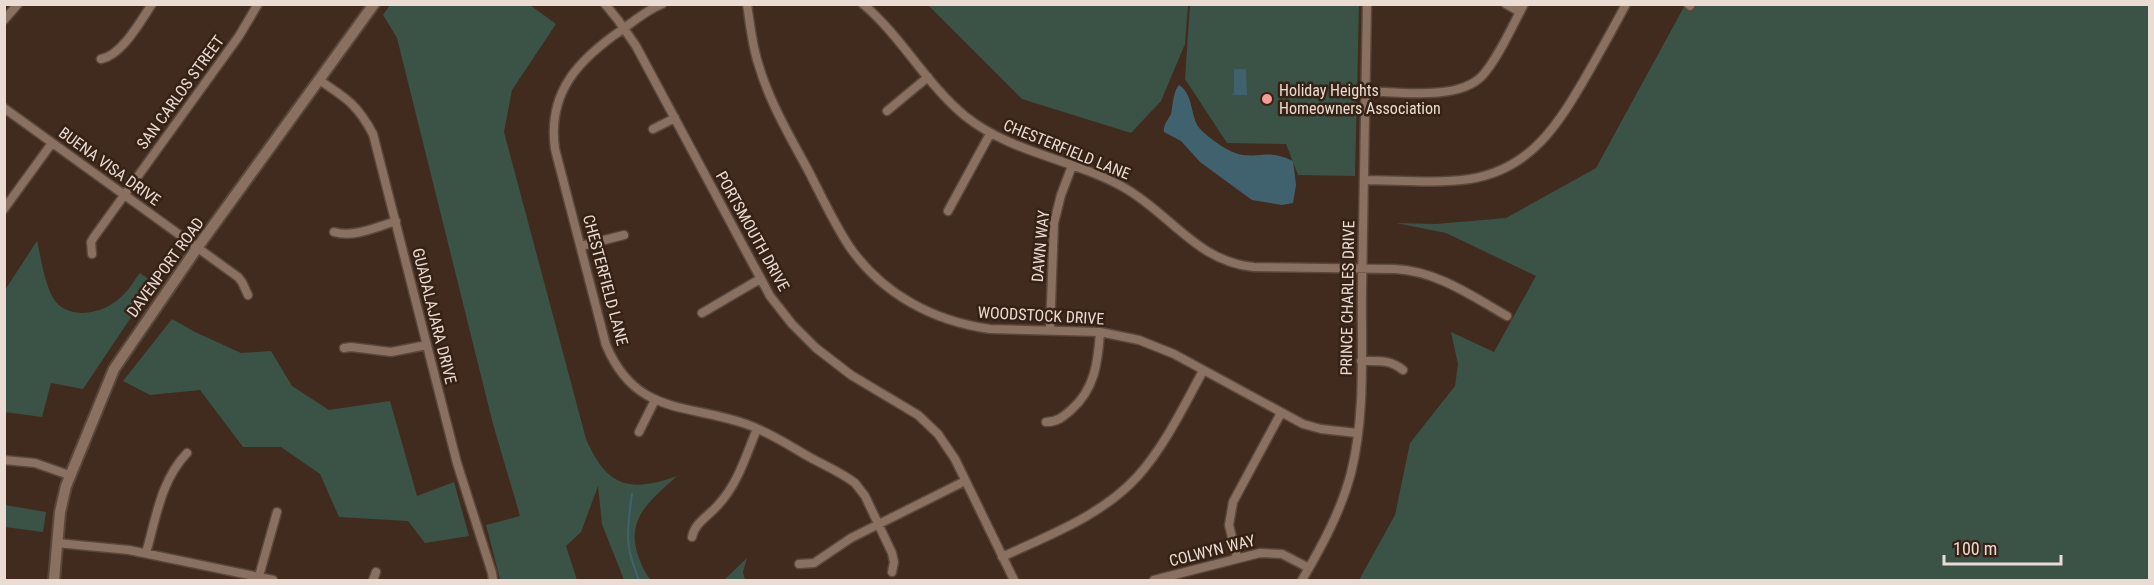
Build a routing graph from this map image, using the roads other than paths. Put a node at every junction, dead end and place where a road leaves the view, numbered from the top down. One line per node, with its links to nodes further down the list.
1 (18, 4): 13 (street)
2 (152, 4): 15 (street)
3 (258, 4): 27 (street, SAN CARLOS STREET)
4 (374, 4): 17 (street, DAVENPORT ROAD)
5 (604, 4): 14 (street, PORTSMOUTH DRIVE)
6 (662, 4): 14 (street, CHESTERFIELD LANE)
7 (747, 4): 41 (street, WOODSTOCK DRIVE)
8 (863, 4): 16 (street, CHESTERFIELD LANE)
9 (1367, 4): 18 (street, PRINCE CHARLES DRIVE)
10 (1506, 4): 12 (street)
11 (1626, 4): 26 (street)
12 (1522, 8): 18 (street)
13 (4, 20)
14 (624, 28): 21 (street, PORTSMOUTH DRIVE); 33 (street, CHESTERFIELD LANE)
15 (101, 59)
16 (928, 77): 20 (street); 23 (street, CHESTERFIELD LANE)
17 (319, 80): 30 (street, GUADALAJARA DRIVE); 34 (street, DAVENPORT ROAD)
18 (1365, 91): 26 (street, PRINCE CHARLES DRIVE)
19 (4, 108): 24 (street, BUENA VISA DRIVE)
20 (887, 111)
21 (675, 118): 22 (street); 37 (street, PORTSMOUTH DRIVE)
22 (653, 129)
23 (990, 134): 25 (street, CHESTERFIELD LANE); 29 (street)
24 (52, 143): 27 (street, BUENA VISA DRIVE); 28 (street)
25 (1072, 166): 36 (street, CHESTERFIELD LANE); 41 (street, DAWN WAY)
26 (1364, 180): 36 (street, PRINCE CHARLES DRIVE)
27 (124, 195): 34 (street, BUENA VISA DRIVE); 35 (street, SAN CARLOS STREET)
28 (4, 209)
29 (948, 212)
30 (396, 221): 31 (street); 43 (street, GUADALAJARA DRIVE)
31 (334, 232)
32 (624, 235): 33 (street)
33 (581, 246): 48 (street, CHESTERFIELD LANE)
34 (197, 248): 38 (street, BUENA VISA DRIVE); 56 (street, DAVENPORT ROAD)
35 (92, 254)
36 (1362, 269): 40 (street, CHESTERFIELD LANE); 45 (street, PRINCE CHARLES DRIVE)
37 (760, 279): 39 (street); 57 (street, PORTSMOUTH DRIVE)
38 (248, 296)
39 (702, 313)
40 (1508, 316)
41 (1050, 330): 42 (street, WOODSTOCK DRIVE)
42 (1100, 332): 46 (street, WOODSTOCK DRIVE); 50 (street)
43 (427, 345): 44 (street); 71 (street, GUADALAJARA DRIVE)
44 (344, 348)
45 (1361, 361): 47 (street); 53 (street, PRINCE CHARLES DRIVE)
46 (1203, 370): 49 (street, WOODSTOCK DRIVE); 63 (street)
47 (1403, 370)
48 (655, 400): 51 (street, CHESTERFIELD LANE); 52 (street)
49 (1281, 413): 53 (street, WOODSTOCK DRIVE); 64 (street)
50 (1046, 422)
51 (757, 429): 59 (street, CHESTERFIELD LANE); 60 (street)
52 (639, 432)
53 (1357, 433): 66 (street, PRINCE CHARLES DRIVE)
54 (187, 453): 62 (street)
55 (4, 460): 56 (street)
56 (69, 475): 61 (street, DAVENPORT ROAD)
57 (965, 481): 59 (street); 63 (street, PORTSMOUTH DRIVE)
58 (277, 512): 68 (street)
59 (879, 525): 65 (street); 67 (street, CHESTERFIELD LANE)
60 (692, 537)
61 (57, 543): 62 (street); 69 (street, DAVENPORT ROAD)
62 (146, 553): 68 (street)
63 (1002, 557): 72 (street, PORTSMOUTH DRIVE)
64 (1237, 558): 66 (street, COLWYN WAY); 73 (street, COLWYN WAY)
65 (799, 564)
66 (1309, 568): 74 (street, PRINCE CHARLES DRIVE)
67 (892, 572)
68 (259, 576): 70 (street)
69 (54, 580)
70 (273, 580)
71 (493, 580)
72 (1014, 580)
73 (1154, 580)
74 (1302, 580)

